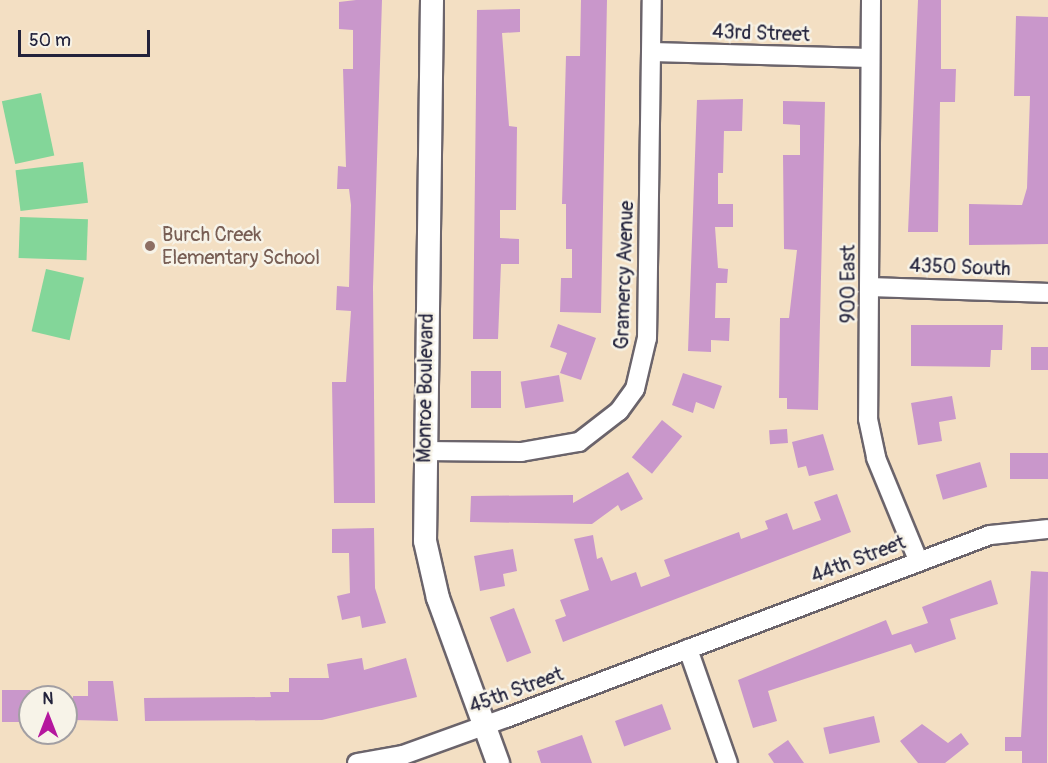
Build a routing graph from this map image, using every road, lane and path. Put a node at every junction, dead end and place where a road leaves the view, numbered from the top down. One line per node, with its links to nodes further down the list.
1 (432, 0): 8 (street, Monroe Boulevard)
2 (652, 0): 4 (street, Gramercy Avenue)
3 (871, 0): 5 (street, 900 East)
4 (652, 52): 5 (street, 43rd Street); 8 (street, Gramercy Avenue)
5 (870, 58): 6 (street, 900 East)
6 (871, 287): 7 (street, 4350 South); 10 (street, 900 East)
7 (1048, 293)
8 (424, 451): 12 (street, Monroe Boulevard)
9 (1048, 529): 10 (street, 44th Street)
10 (918, 560): 11 (street, 44th Street)
11 (688, 649): 12 (street, 45th Street); 15 (street)
12 (485, 726): 13 (street, 45th Street); 14 (street, Monroe Boulevard)
13 (357, 763)
14 (498, 763)
15 (728, 763)

